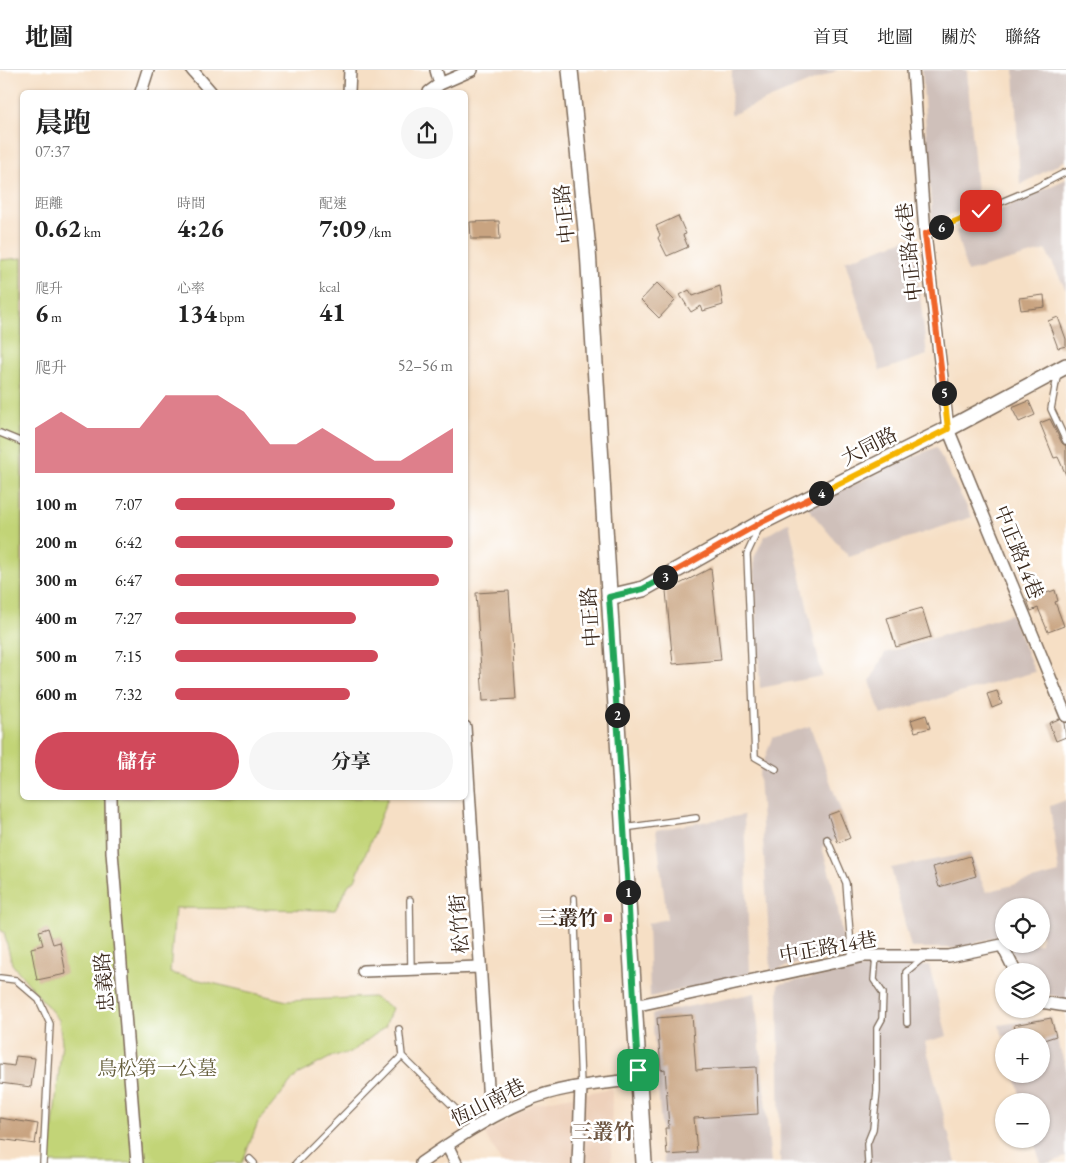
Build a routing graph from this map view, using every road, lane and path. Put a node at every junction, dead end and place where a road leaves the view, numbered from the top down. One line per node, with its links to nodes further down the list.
1 (148, 70): 9 (street)
2 (192, 70): 10 (street)
3 (350, 70): 11 (street)
4 (436, 70): 8 (street)
5 (472, 70): 8 (street)
6 (570, 70): 21 (main road, 中正路)
7 (913, 70): 14 (street, 中正路46巷)
8 (440, 84): 12 (street)
9 (142, 90)
10 (208, 90)
11 (349, 90)
12 (432, 90)
13 (1066, 172): 14 (lane)
14 (925, 234): 16 (street, 中正路46巷)
15 (1062, 368): 16 (main road, 大同路); 19 (lane)
16 (948, 429): 20 (main road, 大同路); 22 (street, 中正路14巷)
17 (0, 433): 18 (lane)
18 (20, 441)
19 (1066, 441)
20 (762, 522): 21 (main road, 大同路); 23 (lane)
21 (609, 597): 27 (main road, 中正路)
22 (1066, 716)
23 (776, 769)
24 (468, 775): 35 (street, 松竹街)
25 (111, 800): 51 (street, 忠義路)
26 (696, 818): 27 (lane)
27 (624, 828): 40 (main road, 中正路)
28 (827, 839): 33 (lane)
29 (574, 898): 46 (lane)
30 (410, 900): 36 (lane)
31 (876, 956): 32 (street, 中正路14巷); 33 (street, 中正路14巷); 57 (lane)
32 (925, 956): 34 (street, 中正路14巷); 42 (lane)
33 (852, 959): 40 (street, 中正路14巷)
34 (1011, 963)
35 (480, 967): 36 (street); 47 (street, 松竹街)
36 (411, 970): 37 (street)
37 (363, 971)
38 (0, 978): 50 (lane)
39 (1050, 1003): 41 (street)
40 (634, 1006): 45 (main road, 中正路)
41 (1066, 1006)
42 (906, 1023)
43 (400, 1029): 44 (lane)
44 (402, 1056): 48 (lane); 52 (lane)
45 (638, 1078): 46 (street, 恆山南巷); 56 (main road, 中正路)
46 (581, 1087): 47 (street, 恆山南巷); 55 (street)
47 (490, 1118): 48 (street, 恆山南巷)
48 (475, 1128): 49 (street, 恆山南巷)
49 (447, 1145): 53 (street, 恆山南巷); 54 (street)
50 (43, 1163)
51 (137, 1163)
52 (296, 1163)
53 (421, 1163)
54 (456, 1163)
55 (578, 1163)
56 (644, 1163)
57 (868, 1163)

